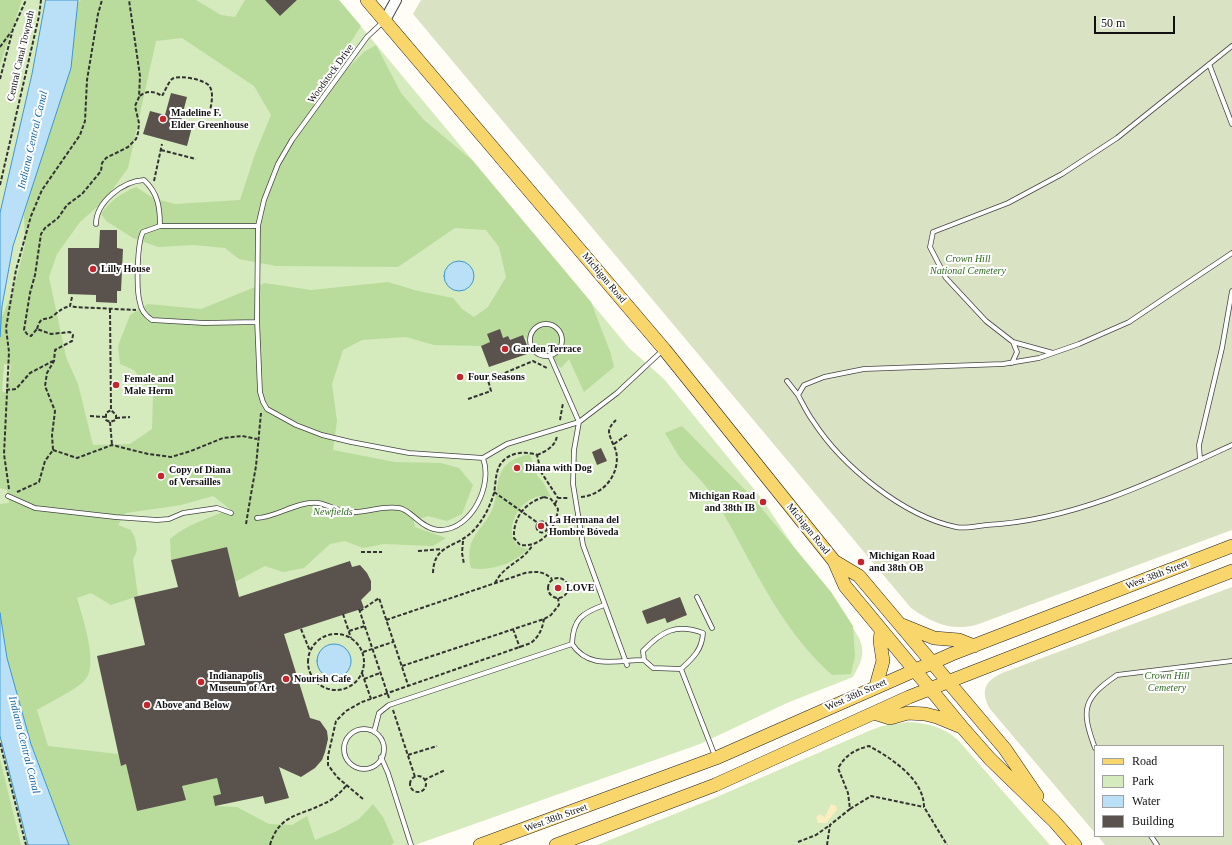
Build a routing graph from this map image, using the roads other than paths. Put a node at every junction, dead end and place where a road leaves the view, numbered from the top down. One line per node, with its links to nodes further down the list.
1 (367, 0): 3 (main road, Michigan Road)
2 (396, 0): 3 (street)
3 (385, 20): 9 (lane, Woodstock Drive); 14 (main road, Michigan Road)
4 (1232, 46): 5 (lane)
5 (1209, 64): 6 (lane); 13 (lane)
6 (1232, 124)
7 (96, 224): 8 (lane)
8 (160, 226): 9 (lane); 12 (lane)
9 (258, 226): 12 (lane, Woodstock Drive)
10 (1232, 253): 15 (lane)
11 (1232, 291): 23 (lane)
12 (257, 322): 22 (lane, Woodstock Drive)
13 (1013, 342): 15 (lane); 17 (lane)
14 (664, 349): 20 (lane); 28 (main road, Michigan Road)
15 (1053, 353): 17 (lane)
16 (550, 356): 16 (lane); 20 (lane)
17 (1012, 363): 19 (lane)
18 (787, 381): 19 (lane)
19 (798, 395): 23 (lane)
20 (579, 422): 22 (lane); 31 (lane)
21 (1232, 445): 23 (lane)
22 (482, 458): 26 (lane)
23 (1200, 460)
24 (8, 496): 25 (lane)
25 (231, 513)
26 (257, 518)
27 (1232, 546): 36 (main road, West 38th Street)
28 (834, 561): 32 (main road, Michigan Road); 34 (main road, Michigan Road)
29 (1232, 571): 44 (main road)
30 (697, 597): 33 (lane)
31 (604, 605): 35 (lane); 37 (lane)
32 (899, 624): 36 (main road); 40 (main road, Michigan Road)
33 (712, 628)
34 (881, 632): 43 (main road, Michigan Road); 46 (main road)
35 (572, 644): 37 (lane); 49 (lane)
36 (974, 646): 40 (main road, West 38th Street)
37 (626, 660): 38 (lane); 41 (lane)
38 (644, 660): 42 (lane); 42 (lane)
39 (1232, 661): 50 (lane)
40 (931, 663): 43 (main road, West 38th Street); 44 (main road, Michigan Road)
41 (627, 665)
42 (681, 669): 52 (lane)
43 (914, 670): 45 (main road, Michigan Road); 46 (main road, West 38th Street)
44 (944, 678): 45 (main road); 53 (main road, Michigan Road)
45 (926, 685): 47 (main road); 48 (main road, Michigan Road)
46 (876, 686): 52 (main road, West 38th Street)
47 (874, 713): 48 (main road); 56 (main road)
48 (961, 726): 53 (main road, Michigan Road)
49 (374, 732): 51 (lane); 51 (lane)
50 (1094, 745)
51 (381, 758): 54 (lane)
52 (716, 758): 55 (main road, West 38th Street)
53 (1054, 821): 57 (main road)
54 (411, 845)
55 (480, 845)
56 (556, 845)
57 (1075, 845)

